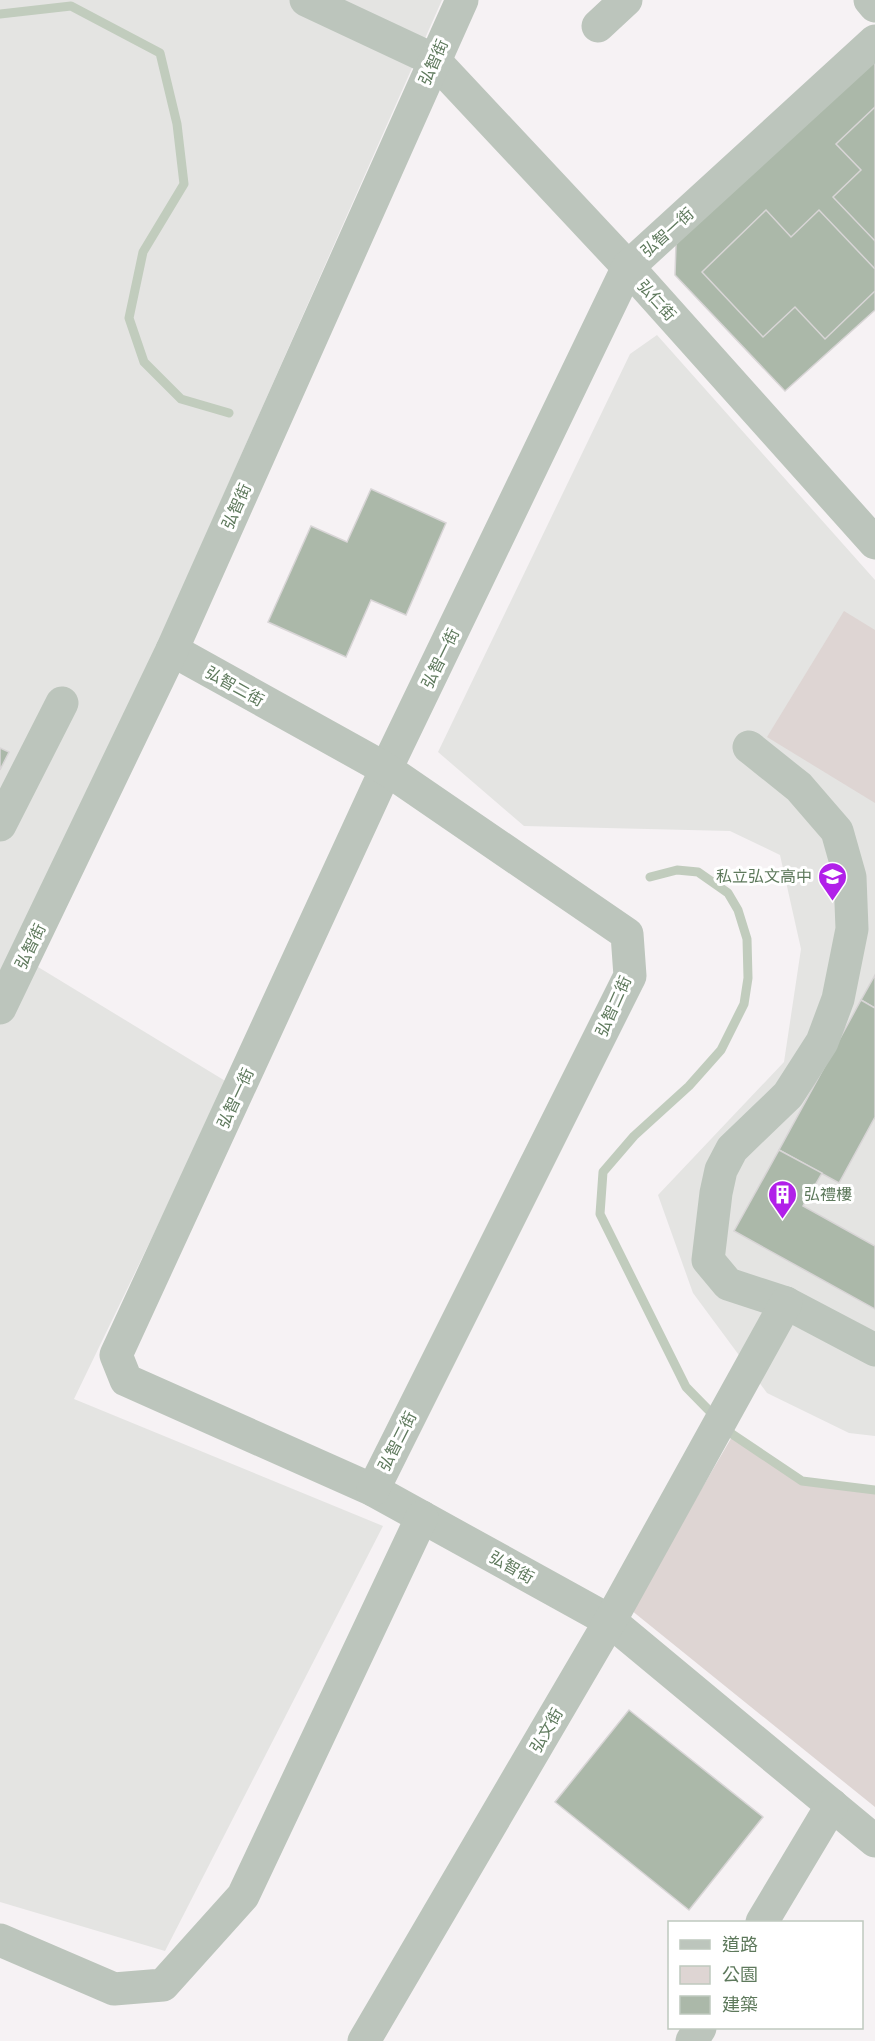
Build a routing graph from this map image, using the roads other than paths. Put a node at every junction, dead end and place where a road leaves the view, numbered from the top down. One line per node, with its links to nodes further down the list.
1 (306, 0): 8 (street)
2 (462, 0): 8 (street, 弘智街)
3 (626, 0): 6 (street)
4 (870, 0): 5 (street)
5 (875, 6)
6 (598, 26)
7 (875, 41): 9 (street, 弘智一街)
8 (434, 60): 9 (street, 弘仁街); 11 (street, 弘智街)
9 (628, 267): 10 (street, 弘仁街); 14 (street, 弘智一街)
10 (875, 543)
11 (172, 650): 14 (street, 弘智二街); 16 (street, 弘智街)
12 (62, 703): 15 (street)
13 (749, 747): 17 (street)
14 (386, 770): 19 (street, 弘智一街); 20 (street, 弘智二街)
15 (0, 825)
16 (0, 1008)
17 (786, 1303): 18 (street); 22 (street, 弘文街)
18 (875, 1350)
19 (116, 1355): 20 (street, 弘智街)
20 (373, 1490): 21 (street, 弘智街)
21 (422, 1517): 22 (street, 弘智街); 26 (street)
22 (610, 1622): 23 (street, 弘智街); 27 (street, 弘文街)
23 (832, 1805): 24 (street, 弘智街); 25 (street)
24 (875, 1841)
25 (763, 1921)
26 (0, 1940)
27 (364, 2041)

